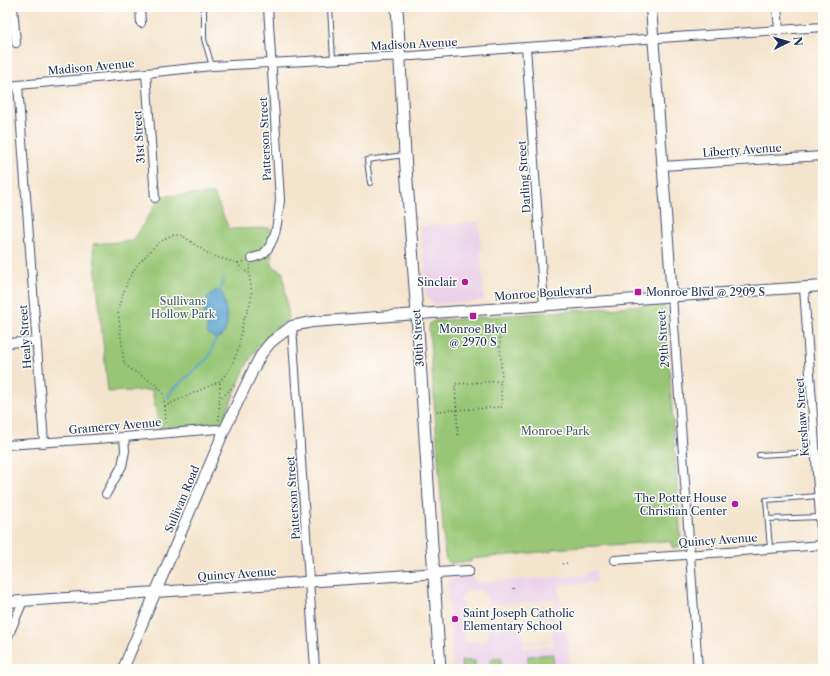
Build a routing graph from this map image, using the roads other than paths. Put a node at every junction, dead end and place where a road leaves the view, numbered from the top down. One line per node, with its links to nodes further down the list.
1 (13, 7): 13 (street)
2 (140, 7): 9 (street)
3 (204, 7): 18 (lane)
4 (268, 7): 17 (street, Patterson Street)
5 (330, 7): 16 (lane)
6 (397, 7): 15 (main road, 30th Street)
7 (651, 7): 12 (street, 29th Street)
8 (777, 7): 11 (street)
9 (141, 23)
10 (823, 27): 11 (street, Madison Avenue)
11 (779, 29): 12 (street, Madison Avenue)
12 (653, 38): 14 (street, Madison Avenue); 24 (street, 29th Street)
13 (16, 43)
14 (526, 47): 15 (street, Madison Avenue); 31 (street, Darling Street)
15 (400, 57): 16 (street, Madison Avenue); 22 (main road, 30th Street)
16 (333, 60): 17 (street, Madison Avenue)
17 (272, 63): 18 (street, Madison Avenue); 27 (street, Patterson Street)
18 (212, 66): 19 (street, Madison Avenue)
19 (146, 74): 20 (street, Madison Avenue); 26 (street, 31st Street)
20 (18, 85): 21 (street, Madison Avenue); 34 (street, Healy Street)
21 (7, 86)
22 (405, 154): 25 (lane); 32 (main road, 30th Street)
23 (823, 156): 24 (street, Liberty Avenue)
24 (662, 166): 30 (street, 29th Street)
25 (370, 183)
26 (155, 198)
27 (252, 258)
28 (823, 286): 29 (street, Monroe Boulevard)
29 (804, 288): 30 (street, Monroe Boulevard); 41 (street, Kershaw Street)
30 (672, 296): 31 (street, Monroe Boulevard); 49 (street, 29th Street)
31 (544, 305): 32 (street, Monroe Boulevard)
32 (417, 314): 33 (street, Monroe Boulevard); 52 (main road, 30th Street)
33 (292, 326): 35 (street, Monroe Boulevard); 53 (street, Patterson Street)
34 (36, 341): 36 (street); 39 (street, Healy Street)
35 (271, 342): 37 (street, Sullivan Road)
36 (7, 343)
37 (224, 431): 38 (street, Gramercy Avenue); 54 (street, Sullivan Road)
38 (124, 437): 39 (street, Gramercy Avenue); 43 (street)
39 (44, 443): 40 (street, Gramercy Avenue)
40 (7, 445)
41 (816, 452): 42 (lane); 44 (street, Kershaw Street)
42 (759, 456)
43 (106, 494)
44 (819, 496): 45 (street, Kershaw Street); 46 (lane)
45 (820, 516): 46 (lane); 47 (street, Kershaw Street)
46 (768, 519): 48 (lane)
47 (822, 545): 48 (street, Quincy Avenue)
48 (770, 548): 49 (street, Quincy Avenue)
49 (690, 554): 50 (street, Quincy Avenue); 61 (street, 29th Street)
50 (616, 560)
51 (468, 571): 52 (street, Quincy Avenue)
52 (433, 574): 53 (street, Quincy Avenue); 60 (main road, 30th Street)
53 (309, 581): 54 (street, Quincy Avenue); 59 (street, Patterson Street)
54 (156, 591): 56 (street, Quincy Avenue); 58 (street, Sullivan Road)
55 (7, 602): 56 (street, Quincy Avenue)
56 (23, 602): 57 (street)
57 (7, 639)
58 (123, 669)
59 (315, 669)
60 (440, 669)
61 (698, 669)

